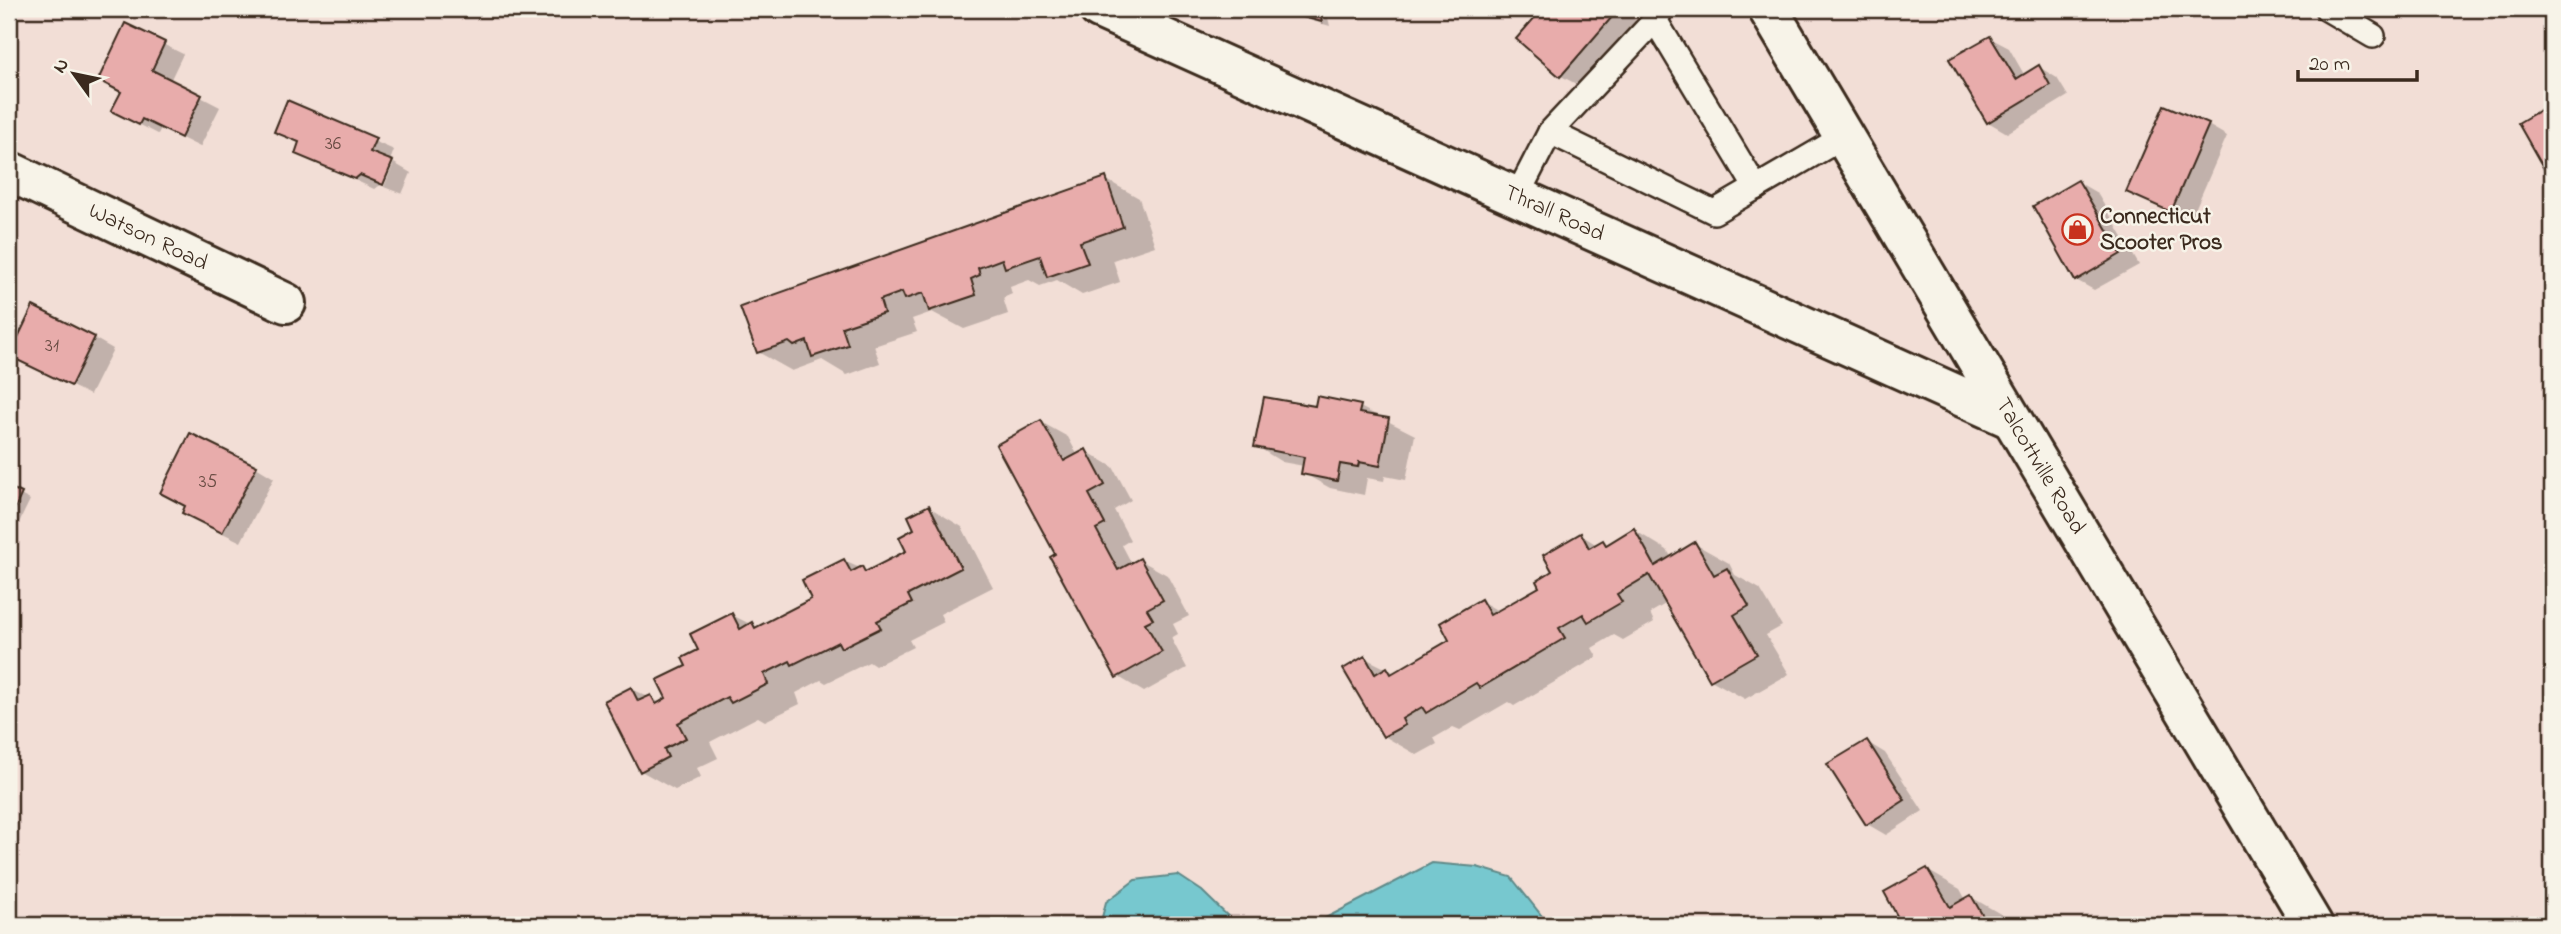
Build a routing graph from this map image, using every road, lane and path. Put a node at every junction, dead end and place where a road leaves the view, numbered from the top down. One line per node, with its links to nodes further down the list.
1 (1099, 9): 10 (street, Thrall Road)
2 (1768, 9): 7 (street, Talcottville Road)
3 (2327, 9): 5 (lane)
4 (1659, 14): 6 (lane); 9 (lane)
5 (2373, 37)
6 (1550, 132): 9 (lane); 10 (lane)
7 (1843, 137): 9 (lane); 12 (street, Talcottville Road)
8 (9, 171): 11 (street, Watson Road)
9 (1756, 188)
10 (1517, 196): 12 (street, Thrall Road)
11 (286, 303)
12 (2009, 418): 13 (street, Talcottville Road)
13 (2313, 925)

